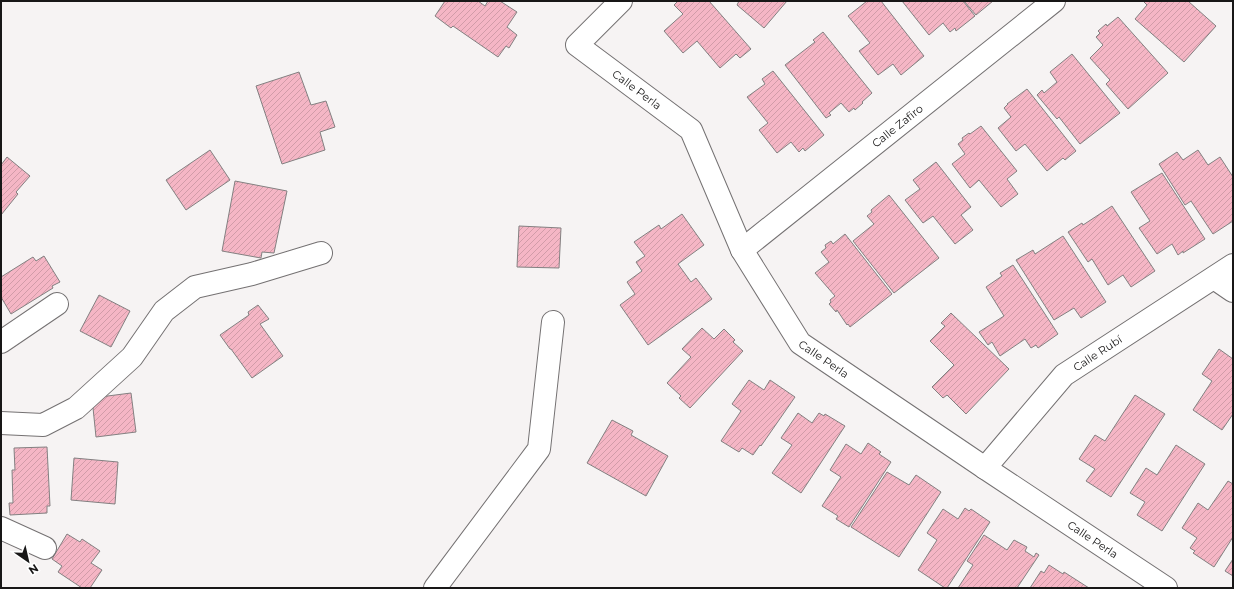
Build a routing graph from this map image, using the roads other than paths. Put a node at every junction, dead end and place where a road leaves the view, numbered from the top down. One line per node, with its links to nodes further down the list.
1 (621, 1): 3 (street, Calle Perla)
2 (1054, 1): 3 (street, Calle Zafiro)
3 (742, 250): 12 (street, Calle Perla)
4 (321, 254): 11 (street)
5 (1233, 265): 6 (street, Calle Rubí)
6 (1214, 278): 7 (street); 12 (street, Calle Rubí)
7 (1233, 291)
8 (57, 304): 10 (street)
9 (553, 322): 15 (street)
10 (1, 342)
11 (1, 423)
12 (985, 468): 16 (street, Calle Perla)
13 (1, 528): 14 (street)
14 (45, 548)
15 (435, 588)
16 (1166, 588)

